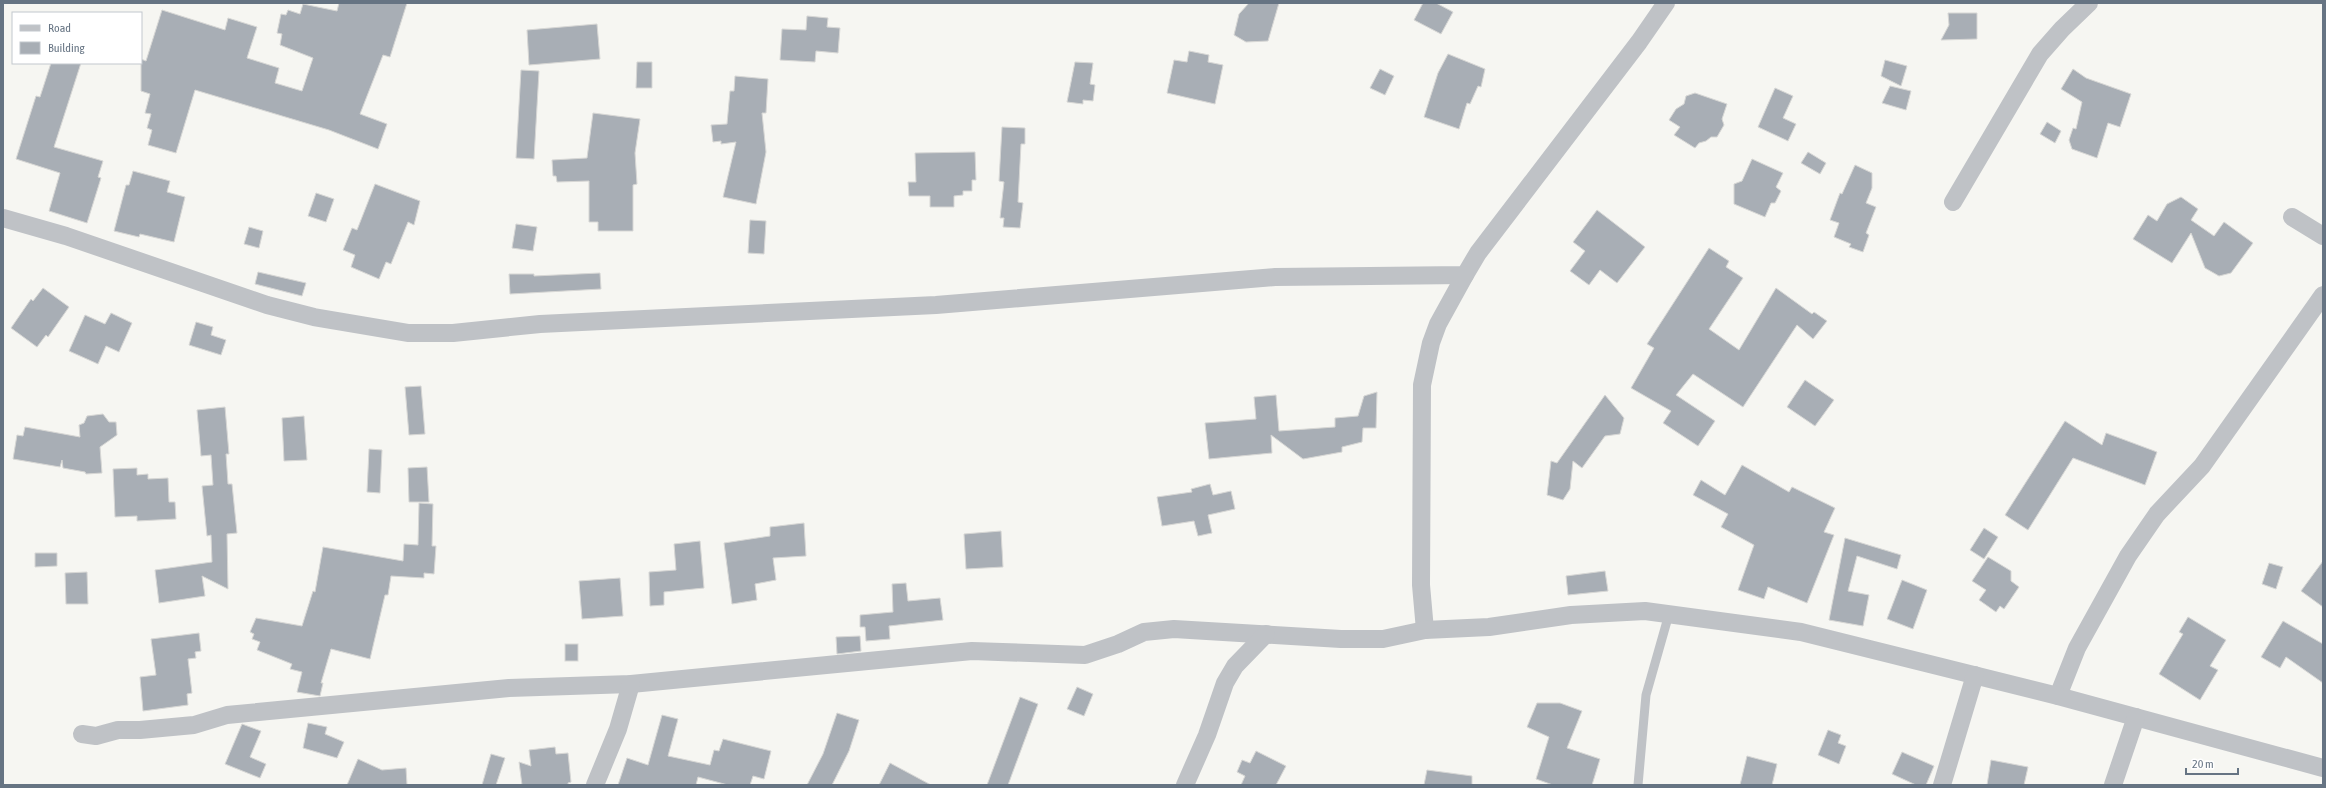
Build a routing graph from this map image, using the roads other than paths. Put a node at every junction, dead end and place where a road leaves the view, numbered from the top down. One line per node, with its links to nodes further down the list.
1 (1666, 3): 7 (street)
2 (2089, 3): 3 (street)
3 (1953, 202)
4 (2292, 217): 6 (street)
5 (3, 218): 7 (street)
6 (2323, 236)
7 (1465, 275): 10 (street)
8 (2323, 295): 14 (street)
9 (1669, 614): 10 (street); 12 (street); 20 (lane)
10 (1426, 630): 11 (street)
11 (1266, 634): 13 (street); 19 (street)
12 (1975, 675): 14 (street); 21 (street)
13 (631, 684): 16 (street); 18 (street)
14 (2058, 696): 15 (street)
15 (2136, 717): 17 (street); 22 (street)
16 (82, 734)
17 (2323, 768)
18 (595, 785)
19 (1185, 785)
20 (1638, 785)
21 (1942, 785)
22 (2113, 785)

